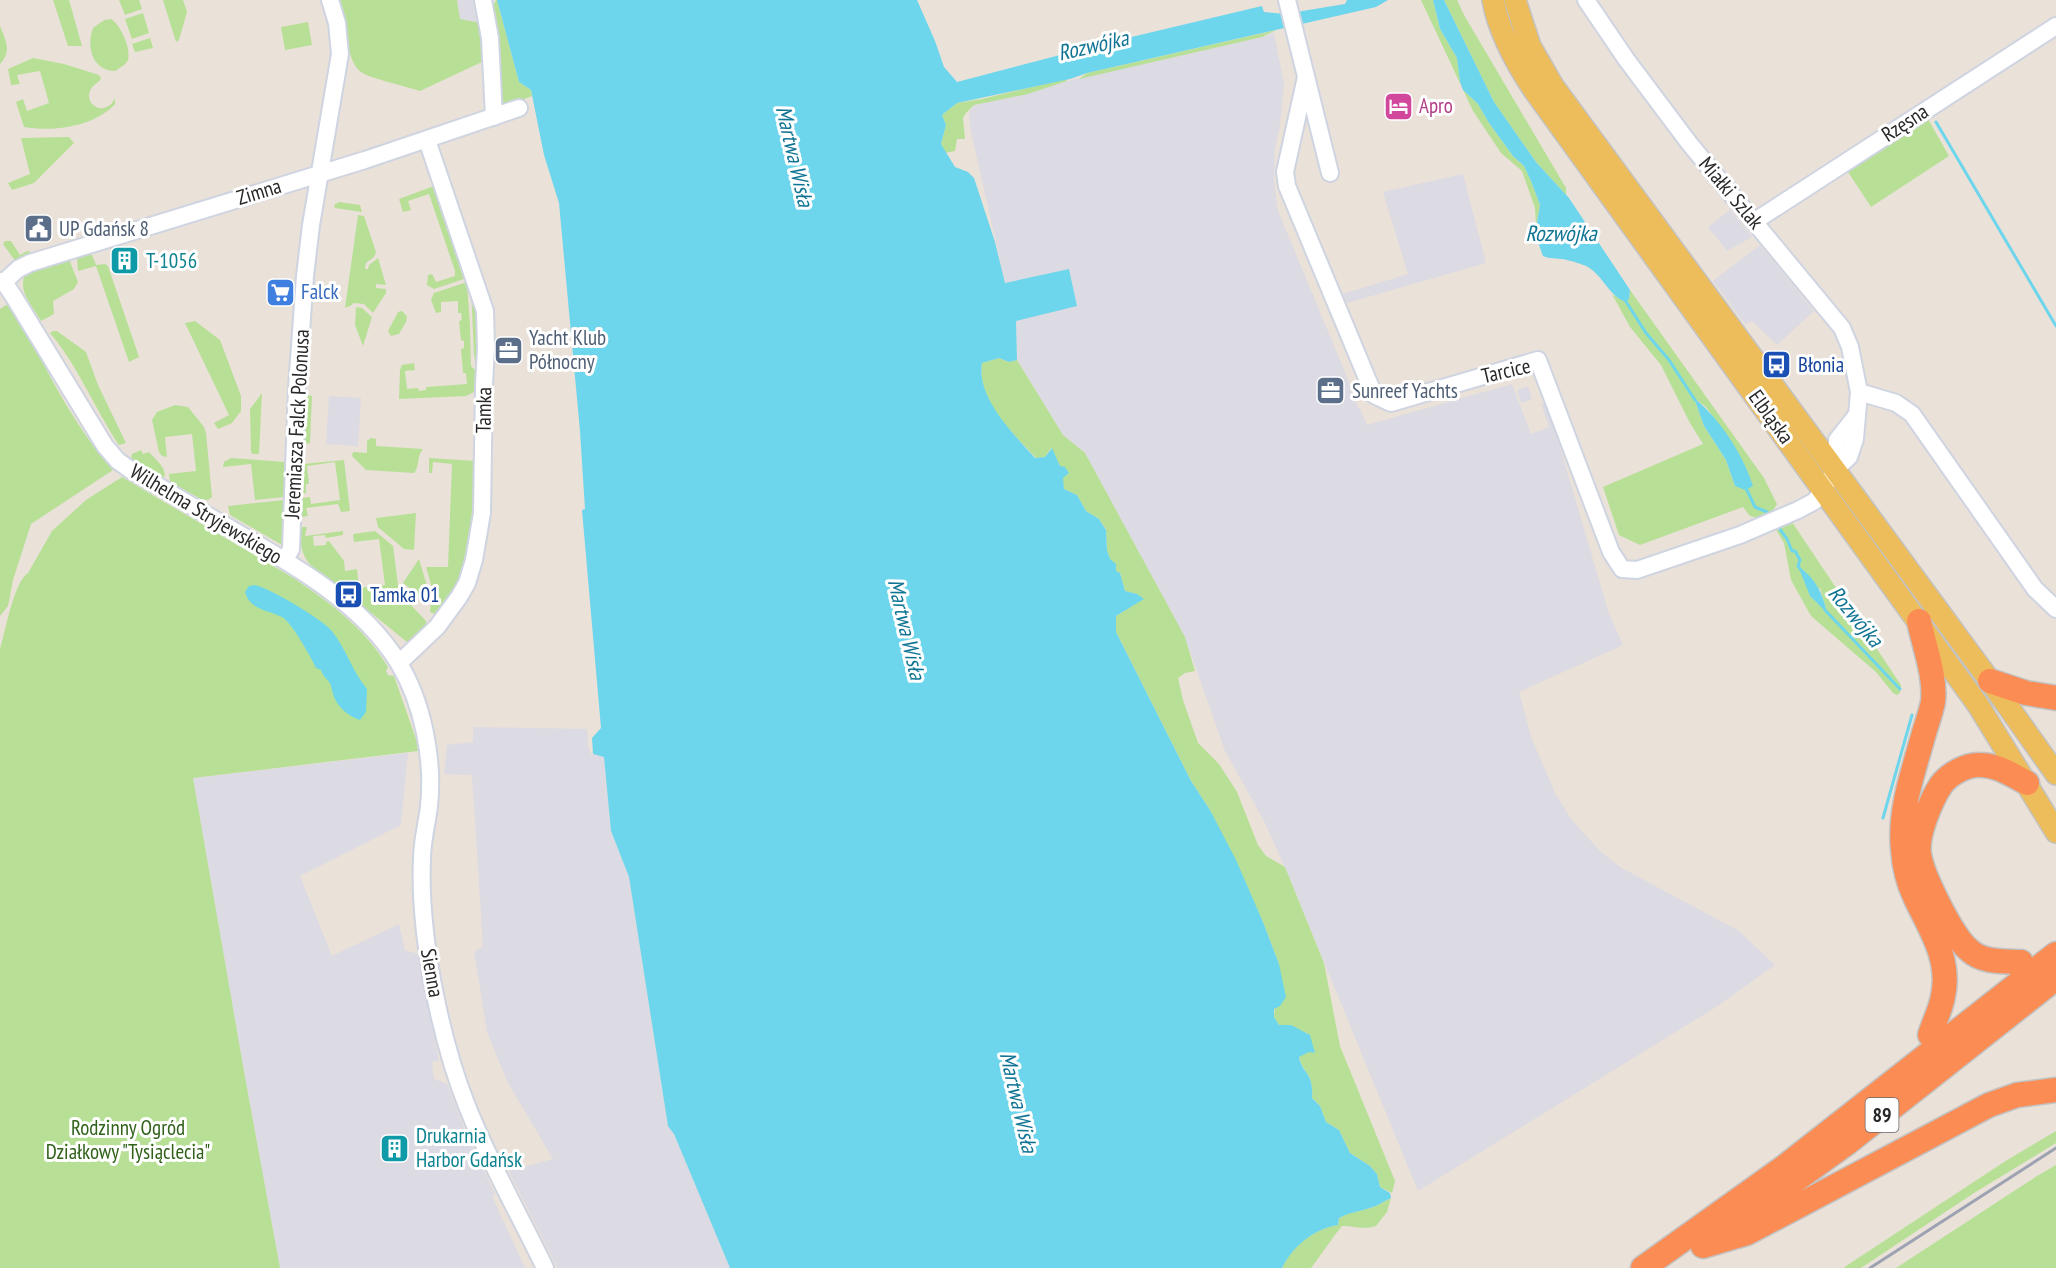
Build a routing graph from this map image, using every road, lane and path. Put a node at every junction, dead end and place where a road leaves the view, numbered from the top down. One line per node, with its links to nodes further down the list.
1 (330, 0): 12 (street, Jeremiasza Falck Polonusa)
2 (483, 0): 10 (street)
3 (1493, 0): 21 (main road, Elbląska)
4 (1515, 0): 18 (main road, Elbląska)
5 (1586, 0): 14 (street, Miałki Szlak)
6 (1288, 5): 8 (street, Tarcice)
7 (2056, 26): 14 (street, Rzęsna)
8 (1306, 77): 13 (street, Tarcice); 21 (street, Tarcice)
9 (519, 108): 10 (street, Zimna)
10 (494, 117): 11 (street, Zimna)
11 (427, 140): 12 (street, Zimna); 25 (street, Tamka)
12 (320, 173): 15 (street, Zimna); 22 (street, Jeremiasza Falck Polonusa)
13 (1330, 173)
14 (1755, 221): 16 (street, Miałki Szlak)
15 (2, 282): 22 (street, Wilhelma Stryjewskiego)
16 (1859, 392): 17 (street, Miałki Szlak); 23 (street)
17 (1856, 416): 19 (street); 20 (street, Miałki Szlak)
18 (1808, 434): 19 (street); 20 (main road, Elbląska)
19 (1837, 440): 20 (street, Miałki Szlak)
20 (1835, 470): 21 (street, Miałki Szlak); 26 (main road, Elbląska)
21 (1823, 489): 24 (main road, Elbląska)
22 (285, 560): 25 (street, Wilhelma Stryjewskiego)
23 (2056, 609)
24 (1919, 621): 29 (main road, Elbląska); 35 (highway)
25 (399, 663): 39 (street, Sienna)
26 (1990, 681): 27 (highway); 28 (main road, Elbląska)
27 (2056, 698)
28 (2056, 774)
29 (2027, 783): 30 (main road, Elbląska); 33 (highway)
30 (2056, 832)
31 (2056, 936): 33 (highway)
32 (2056, 954): 37 (highway, 89)
33 (2021, 962): 35 (highway)
34 (2056, 978): 38 (highway, 89)
35 (1930, 1035): 37 (highway)
36 (2056, 1090): 38 (highway)
37 (1783, 1168): 40 (highway, 89)
38 (1703, 1246): 41 (highway, 89)
39 (545, 1268)
40 (1642, 1268)
41 (1669, 1268)

